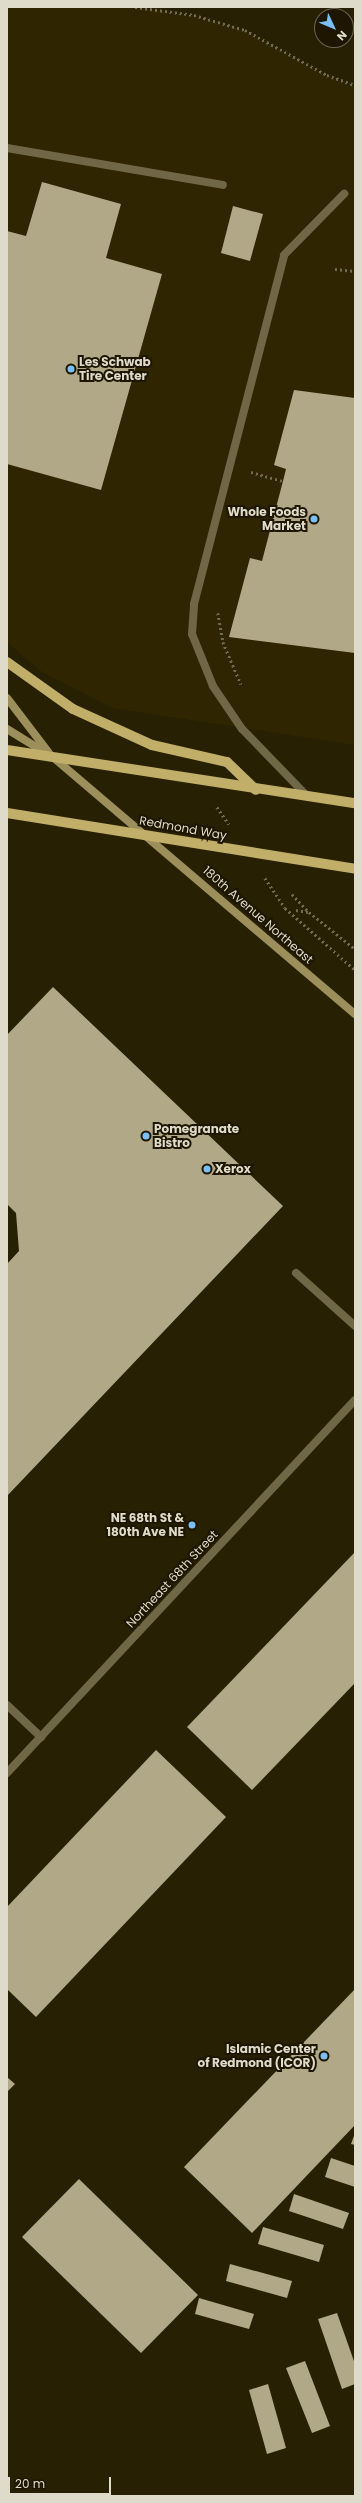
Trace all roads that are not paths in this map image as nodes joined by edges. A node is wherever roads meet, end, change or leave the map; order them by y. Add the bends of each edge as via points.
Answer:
1 (7, 148) edge
2 (223, 185) dead end
3 (344, 194) dead end
4 (7, 662) edge
5 (7, 698) edge
6 (7, 729) edge
7 (7, 750) edge
8 (54, 758) junction
9 (256, 790) junction
10 (309, 797) junction
11 (355, 803) edge
12 (7, 814) edge
13 (145, 834) junction
14 (355, 869) edge
15 (355, 1014) edge
16 (296, 1273) dead end
17 (355, 1326) edge
18 (355, 1400) edge
19 (7, 1705) edge
20 (41, 1737) junction
21 (7, 1773) edge

1 - 2 street
3 - 10 street via 284,255 194,604 192,634 213,686 242,729
4 - 9 main road via 73,709 152,745 227,762
5 - 8 street
6 - 8 street
7 - 8 main road
8 - 9 main road
8 - 13 street, 180th Avenue Northeast
9 - 10 main road
10 - 11 main road
12 - 13 main road, Redmond Way
13 - 14 main road, Redmond Way
13 - 15 street, 180th Avenue Northeast
16 - 17 street
18 - 20 street, Northeast 68th Street
19 - 20 street
20 - 21 street, Northeast 68th Street

